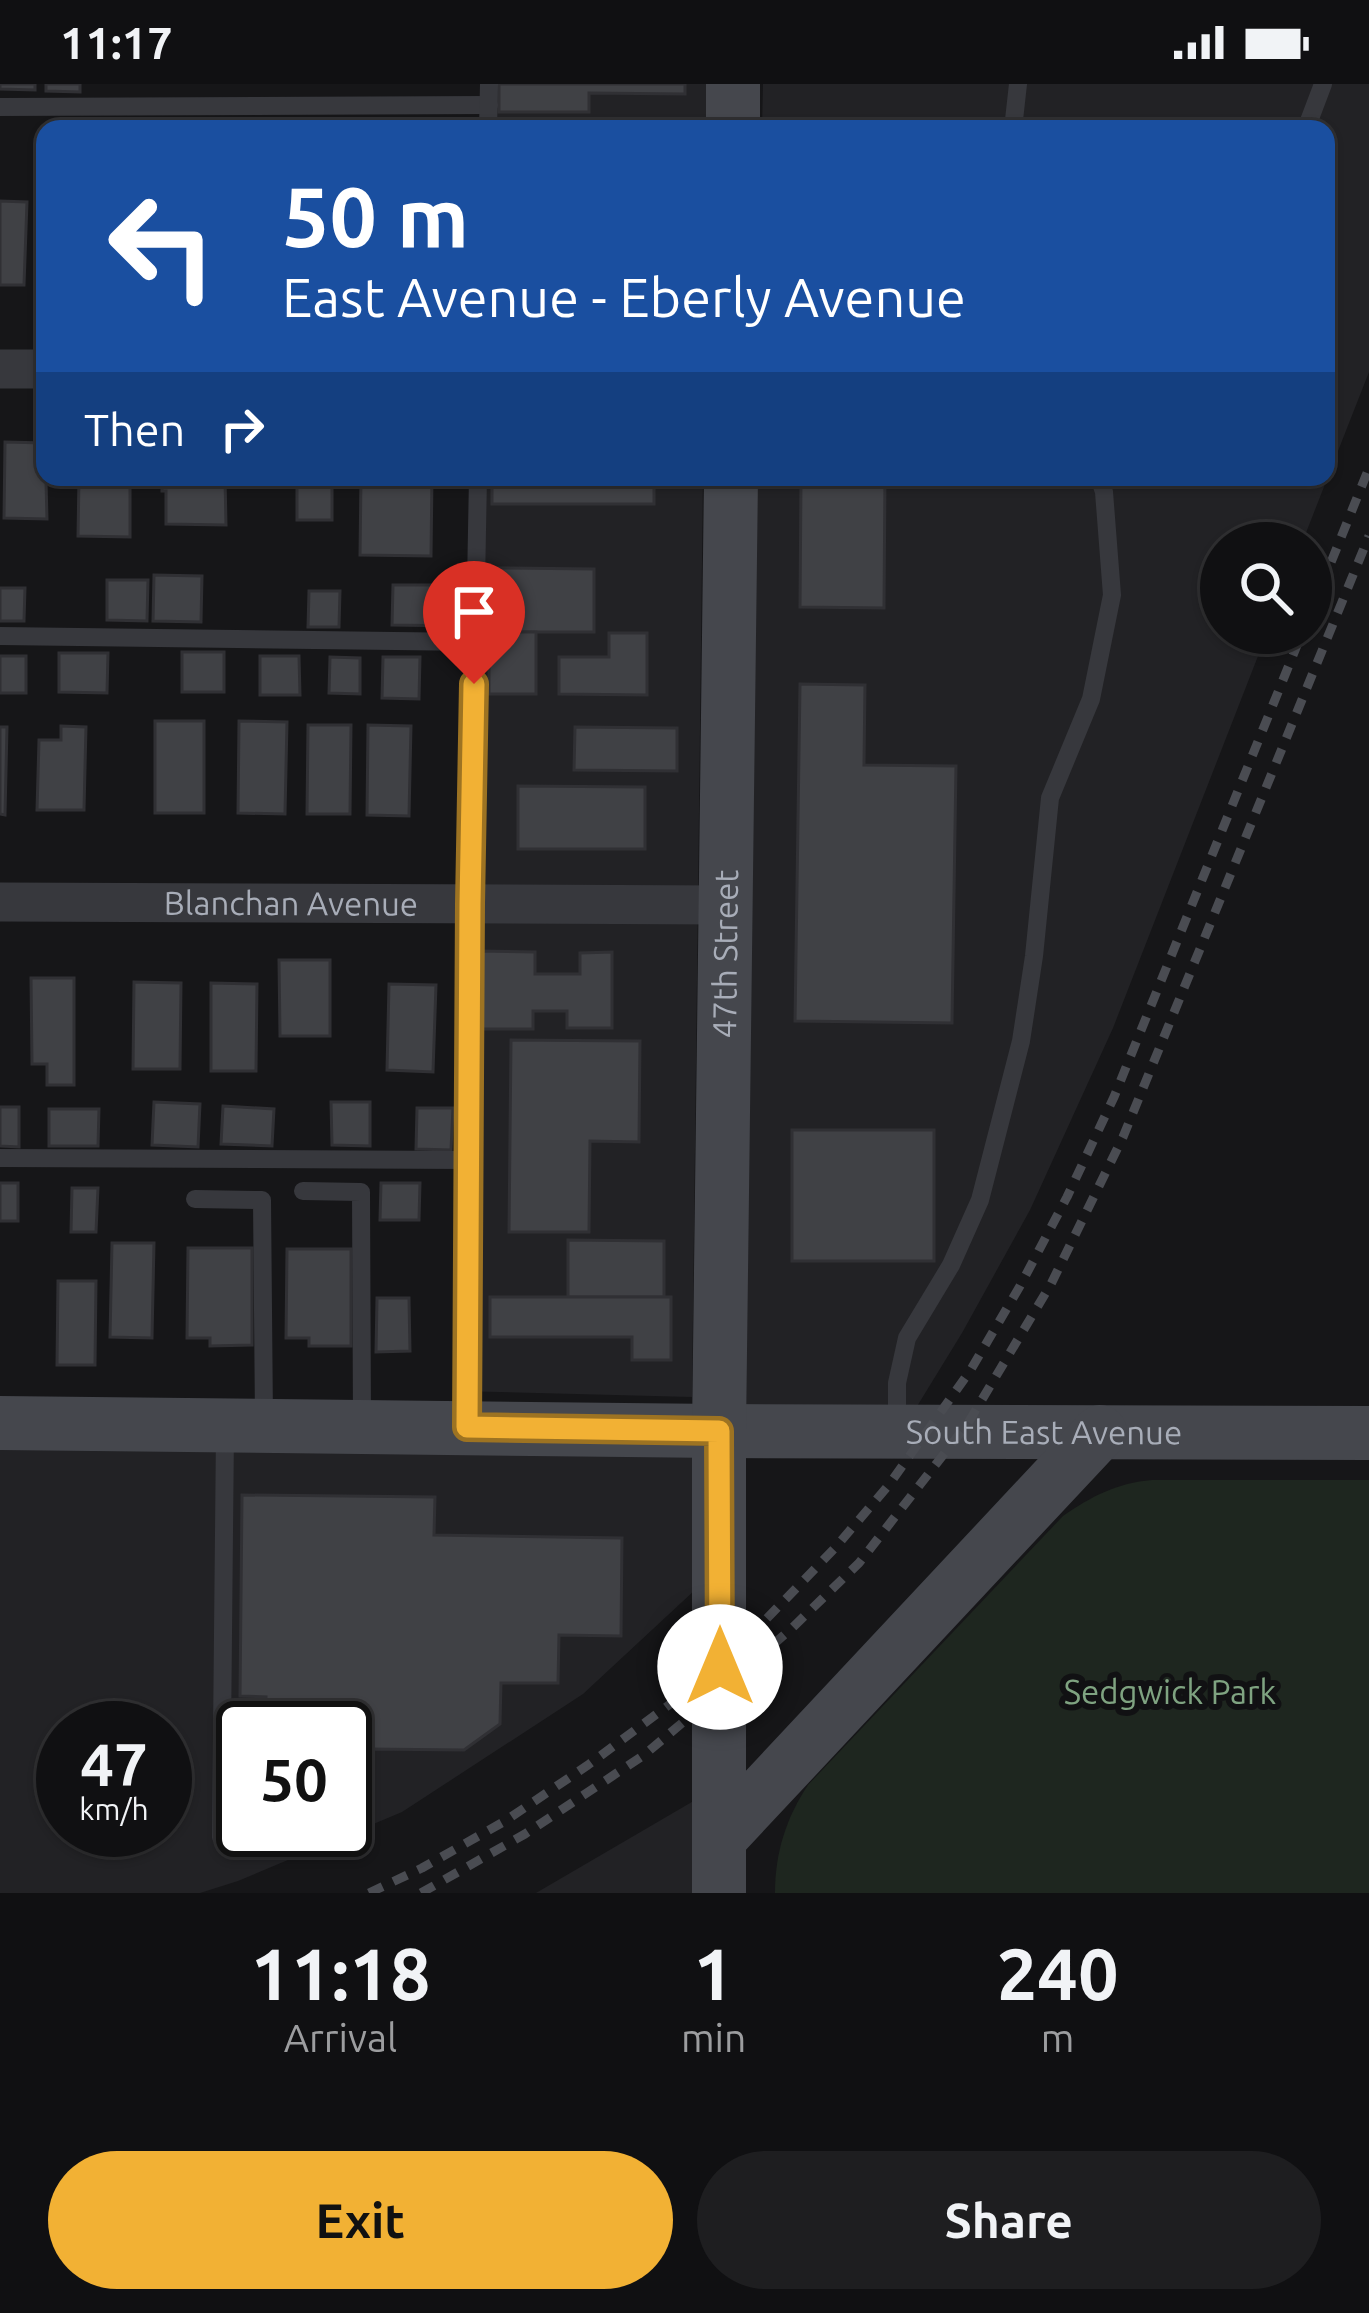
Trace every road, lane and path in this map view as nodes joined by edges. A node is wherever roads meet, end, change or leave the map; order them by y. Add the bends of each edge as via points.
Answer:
1 (489, 84) edge
2 (734, 84) edge
3 (1018, 84) edge
4 (1323, 84) edge
5 (489, 106) junction
6 (0, 107) edge
7 (488, 120) edge
8 (733, 120) edge
9 (1014, 120) edge
10 (1309, 120) edge
11 (0, 369) edge
12 (36, 369) edge
13 (478, 486) edge
14 (731, 486) edge
15 (1101, 486) edge
16 (0, 636) edge
17 (475, 641) junction
18 (0, 902) edge
19 (470, 904) junction
20 (725, 905) junction
21 (0, 1158) edge
22 (468, 1160) junction
23 (303, 1191) dead end
24 (195, 1199) dead end
25 (0, 1423) edge
26 (244, 1426) junction
27 (362, 1426) junction
28 (467, 1427) junction
29 (719, 1431) junction
30 (897, 1431) junction
31 (1100, 1432) junction
32 (1369, 1433) edge
33 (229, 1701) edge
34 (719, 1838) junction
35 (719, 1893) edge

1 - 5 lane
2 - 8 main road
3 - 9 lane
4 - 10 lane
5 - 6 lane
5 - 7 lane
11 - 12 street
13 - 17 lane
14 - 20 main road, 47th Street
15 - 30 lane via 1112,595 1091,699 1050,798 1021,1041 980,1200 908,1338
16 - 17 lane
17 - 19 lane
18 - 19 street, Blanchan Avenue
19 - 20 street, Blanchan Avenue
19 - 22 lane
20 - 29 main road, 47th Street
21 - 22 lane
22 - 28 lane
23 - 27 lane via 361,1192
24 - 26 lane via 262,1200
25 - 26 main road, South East Avenue
26 - 27 main road, South East Avenue
26 - 33 lane
27 - 28 main road, South East Avenue
28 - 29 main road, South East Avenue
29 - 30 main road, South East Avenue
29 - 34 main road, 47th Street
30 - 31 main road, South East Avenue
31 - 32 main road, South East Avenue
31 - 34 main road
34 - 35 main road, 47th Street

